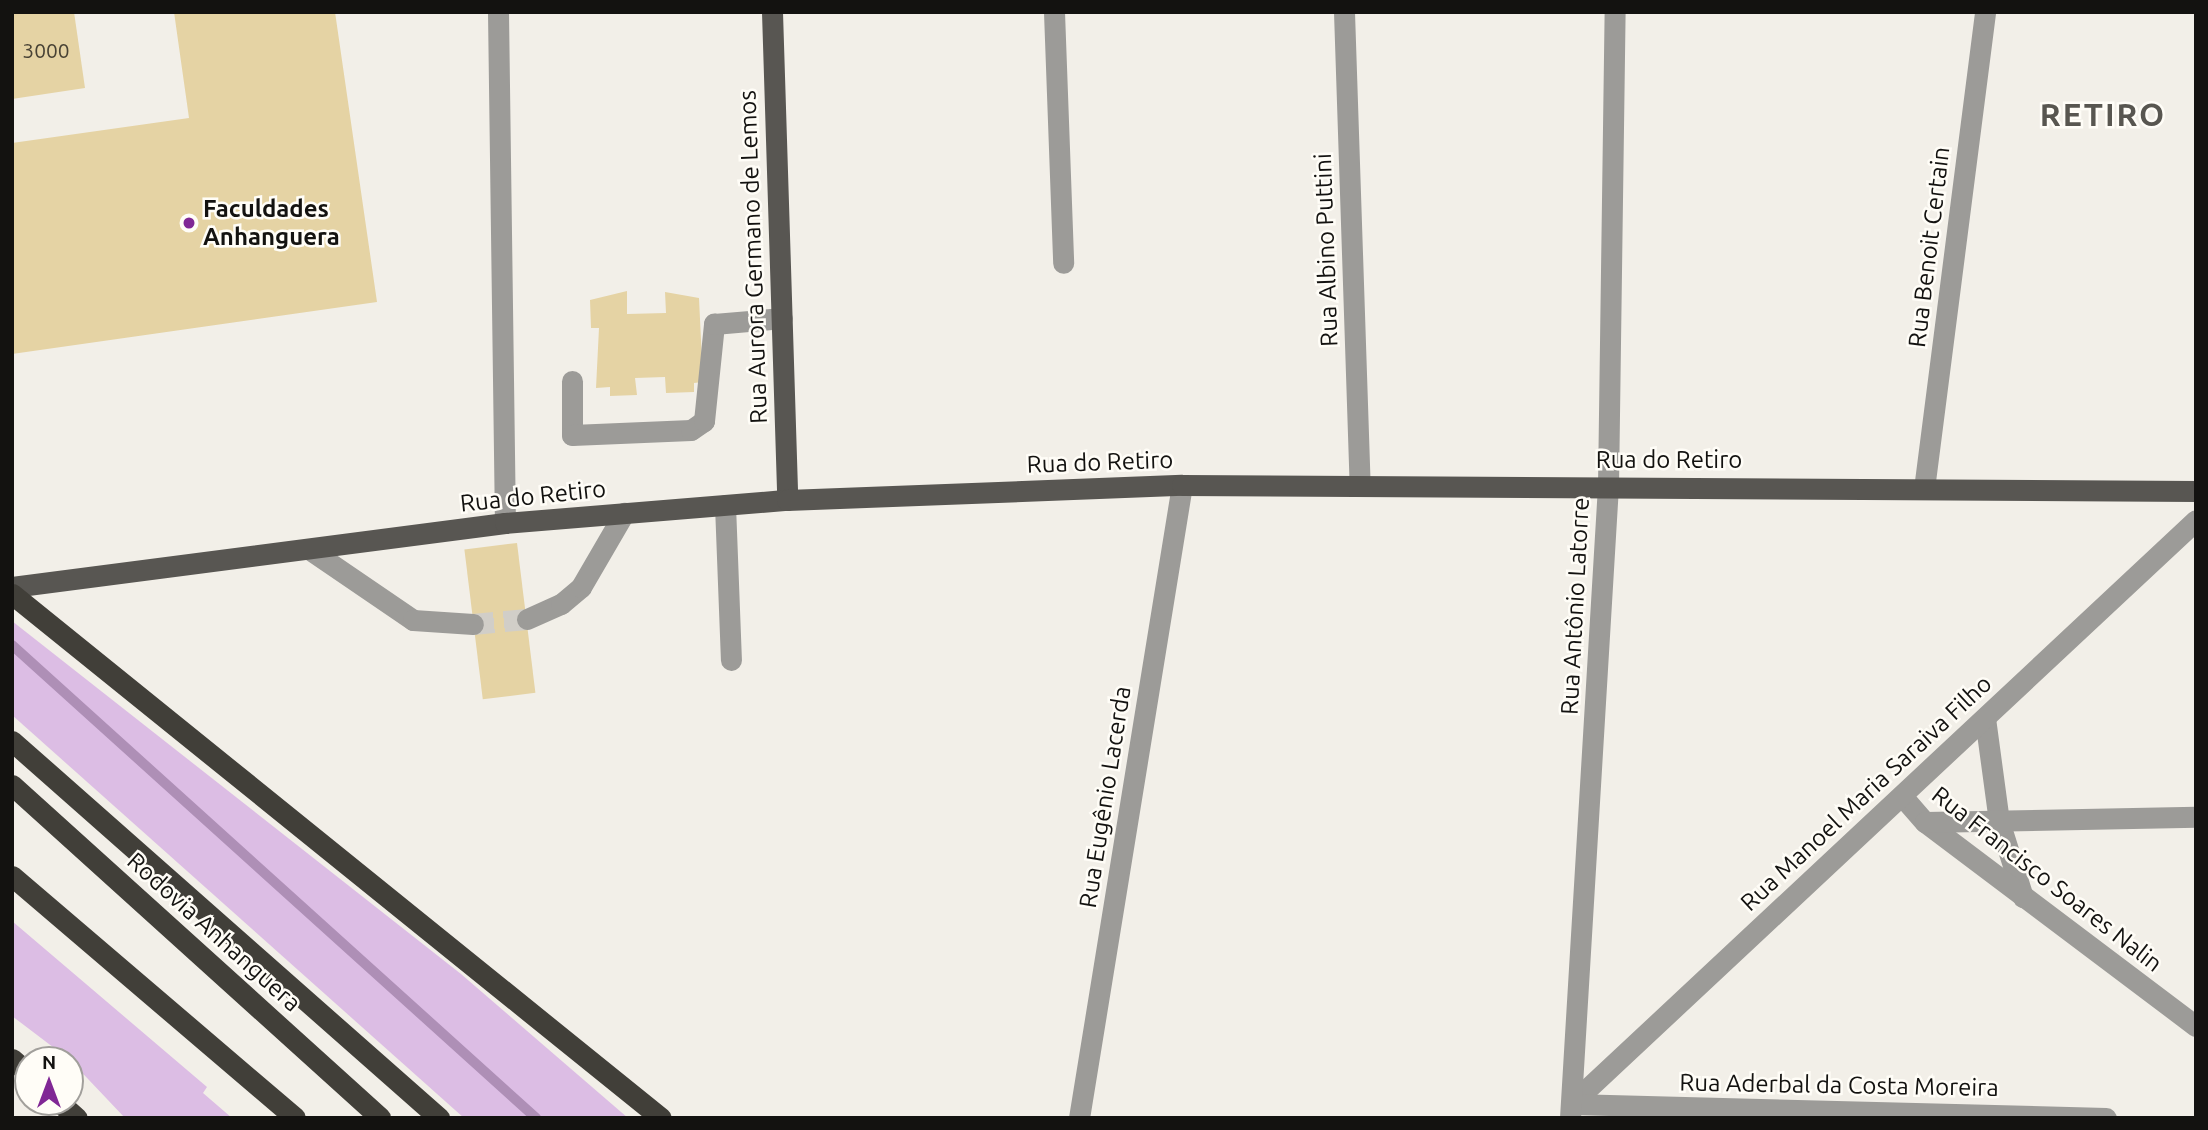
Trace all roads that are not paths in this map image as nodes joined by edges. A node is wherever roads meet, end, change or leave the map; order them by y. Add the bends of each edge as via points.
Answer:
1 (498, 12) edge
2 (772, 12) edge
3 (1054, 12) edge
4 (1343, 12) edge
5 (1615, 12) edge
6 (1985, 12) edge
7 (1063, 263) dead end
8 (782, 318) junction
9 (572, 380) dead end
10 (1182, 485) junction
11 (1360, 485) junction
12 (1608, 486) junction
13 (1924, 489) junction
14 (2196, 491) edge
15 (787, 500) junction
16 (725, 505) junction
17 (624, 513) junction
18 (2196, 520) edge
19 (505, 523) junction
20 (309, 549) junction
21 (12, 587) edge
22 (12, 594) edge
23 (527, 619) tunnel mouth
24 (473, 624) tunnel mouth
25 (731, 660) dead end
26 (1985, 718) junction
27 (12, 741) edge
28 (12, 785) edge
29 (1902, 796) junction
30 (2196, 817) edge
31 (1998, 821) junction
32 (1925, 822) junction
33 (12, 876) edge
34 (2023, 897) junction
35 (2196, 1026) edge
36 (1570, 1111) edge
37 (295, 1118) edge
38 (380, 1118) edge
39 (439, 1118) edge
40 (661, 1118) edge
41 (1079, 1118) edge
42 (2106, 1118) edge

1 - 19 street
2 - 8 main road, Rua Aurora Germano de Lemos
3 - 7 street
4 - 11 street, Rua Albino Puttini
5 - 12 street, Rua Antônio Latorre
6 - 13 street, Rua Benoit Certain
8 - 9 street via 714,324 704,421 691,430 572,435
8 - 15 main road, Rua Aurora Germano de Lemos
10 - 11 main road, Rua do Retiro
10 - 15 main road, Rua do Retiro
10 - 41 street, Rua Eugênio Lacerda
11 - 12 main road, Rua do Retiro
12 - 13 main road, Rua do Retiro
12 - 36 street, Rua Antônio Latorre
13 - 14 main road, Rua do Retiro
15 - 16 main road, Rua do Retiro
16 - 17 main road, Rua do Retiro
16 - 25 street
17 - 19 main road, Rua do Retiro
17 - 23 street via 580,587 561,604
18 - 26 street, Rua Manoel Maria Saraiva Filho
19 - 20 main road, Rua do Retiro
20 - 21 main road, Rua do Retiro
20 - 24 street via 413,620
22 - 40 highway
26 - 29 street, Rua Manoel Maria Saraiva Filho
26 - 31 street
27 - 39 highway
28 - 38 highway, Rodovia Anhanguera
29 - 32 street, Rua Francisco Soares Nalin
29 - 36 street, Rua Manoel Maria Saraiva Filho
30 - 31 street
31 - 32 street
31 - 34 street
32 - 34 street, Rua Francisco Soares Nalin
33 - 37 highway
34 - 35 street, Rua Francisco Soares Nalin
36 - 42 street, Rua Aderbal da Costa Moreira

